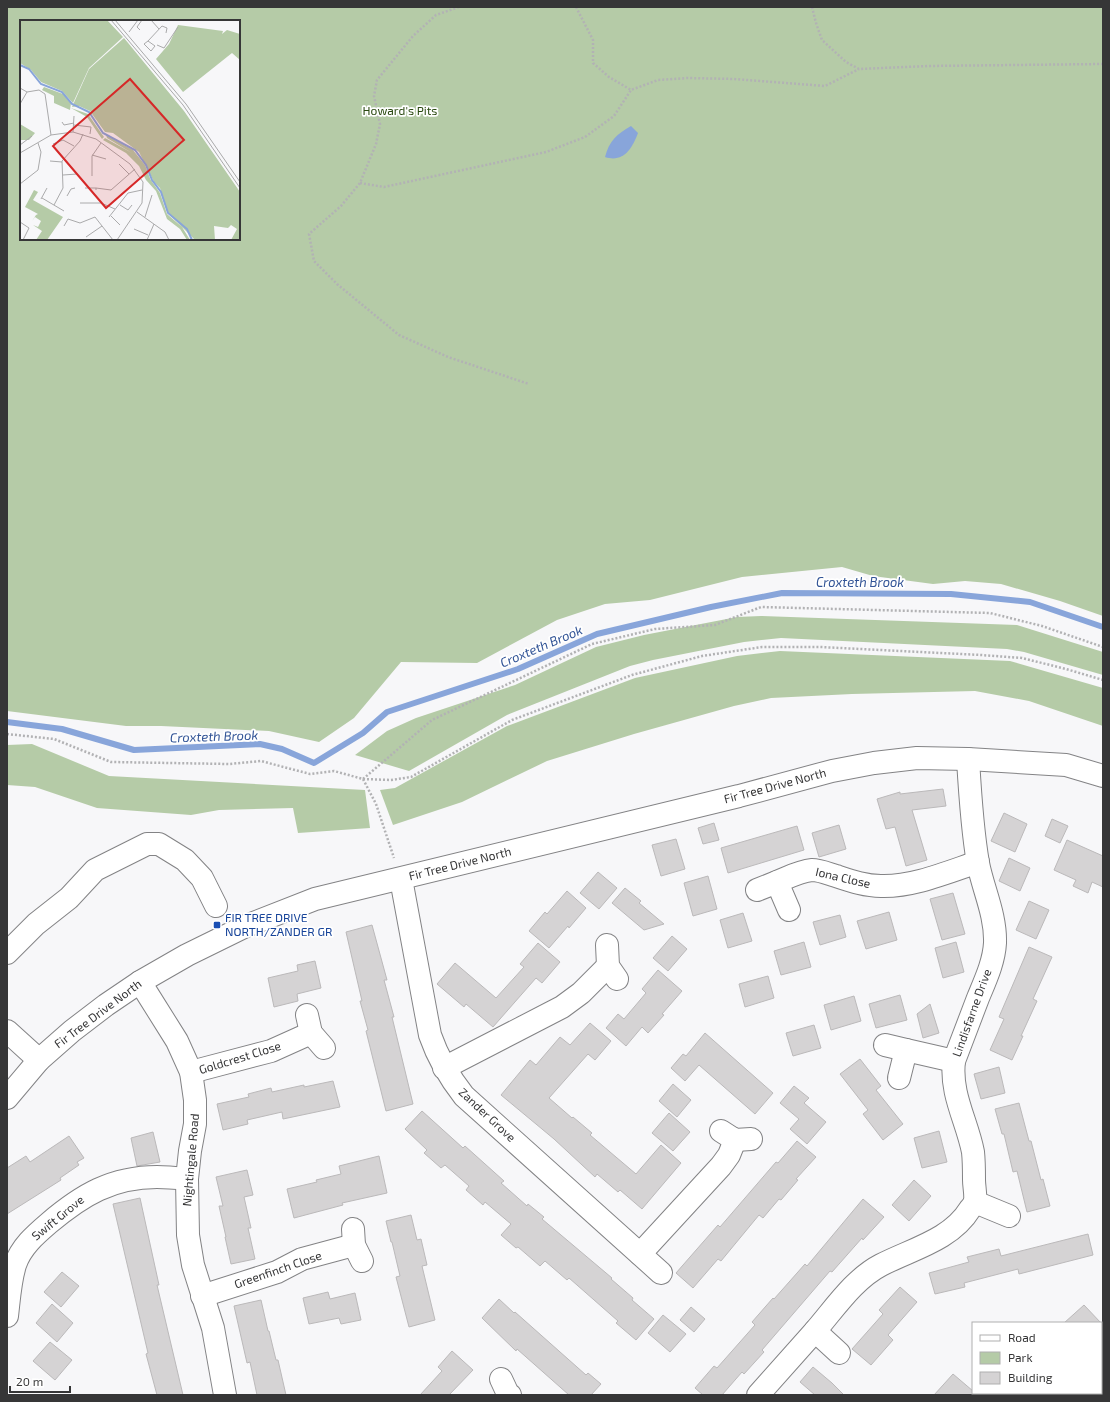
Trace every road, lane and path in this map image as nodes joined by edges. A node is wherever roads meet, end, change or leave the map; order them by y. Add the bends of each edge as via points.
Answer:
1 (458, 7) edge
2 (576, 7) edge
3 (812, 7) edge
4 (1103, 64) edge
5 (859, 69) junction
6 (631, 90) junction
7 (360, 183) junction
8 (529, 384) dead end
9 (1103, 646) edge
10 (1103, 680) edge
11 (7, 734) edge
12 (968, 759) junction
13 (1103, 776) edge
14 (363, 779) junction
15 (978, 862) junction
16 (401, 879) junction
17 (777, 882) junction
18 (757, 890) dead end
19 (216, 906) dead end
20 (789, 910) dead end
21 (608, 945) dead end
22 (7, 953) edge
23 (140, 982) junction
24 (7, 1031) edge
25 (314, 1032) dead end
26 (885, 1045) dead end
27 (906, 1050) junction
28 (39, 1060) junction
29 (954, 1061) junction
30 (444, 1068) junction
31 (191, 1072) junction
32 (899, 1078) dead end
33 (7, 1098) edge
34 (736, 1137) dead end
35 (187, 1179) junction
36 (975, 1202) junction
37 (1009, 1216) dead end
38 (357, 1245) dead end
39 (640, 1254) junction
40 (661, 1273) dead end
41 (202, 1296) junction
42 (7, 1316) edge
43 (815, 1331) junction
44 (839, 1353) dead end
45 (225, 1395) edge
46 (758, 1395) edge

1 - 7 path via 436,15 413,36 377,80 374,96 380,124 376,144
2 - 6 path via 593,40 592,63
3 - 5 path via 822,40 846,62
4 - 5 path
5 - 6 path via 825,86 688,78 658,80
6 - 7 path via 614,116 585,137 546,152 384,187
7 - 8 path via 341,206 309,234 314,261 337,284 399,335 448,357
9 - 14 path via 1042,626 990,613 761,607 715,625 655,629 592,644 432,720
10 - 14 path via 1022,658 820,647 762,647 702,656 632,674 512,720 411,777 391,780
11 - 14 path via 54,739 110,762 230,764 261,760 310,774 334,771
12 - 13 street, Fir Tree Drive North via 1066,765
12 - 15 street, Lindisfarne Drive
12 - 16 street, Fir Tree Drive North via 917,758 832,771
14 - 16 path via 376,804
15 - 17 street, Iona Close via 895,886 863,885 814,870 797,873
15 - 29 street, Lindisfarne Drive via 994,921 995,945 989,972
16 - 23 street, Fir Tree Drive North via 315,900 279,912 187,955
16 - 30 street, Zander Grove via 430,1035
17 - 18 street, Iona Close
17 - 20 street
19 - 22 street via 202,878 185,860 159,844 146,844 95,870 77,890 36,924
21 - 30 street via 613,973 562,1007
23 - 28 street, Fir Tree Drive North via 72,1031
23 - 31 street, Nightingale Road via 177,1041
24 - 28 street
25 - 31 street, Goldcrest Close via 271,1051
26 - 27 street
27 - 29 street
27 - 32 street
28 - 33 street, Fir Tree Drive North
29 - 36 street, Lindisfarne Drive via 954,1086 973,1153
30 - 39 street, Zander Grove via 464,1096
31 - 35 street, Nightingale Road via 195,1124
34 - 39 street via 721,1166
35 - 41 street, Nightingale Road via 188,1235
35 - 42 street, Swift Grove via 140,1177 121,1181 84,1195 34,1236 22,1250 15,1265
36 - 37 street
36 - 43 street via 955,1226 941,1236 880,1265 867,1274
38 - 41 street, Greenfinch Close via 302,1259 277,1272
39 - 40 street, Zander Grove
41 - 45 street, Nightingale Road via 213,1328
43 - 44 street
43 - 46 street

